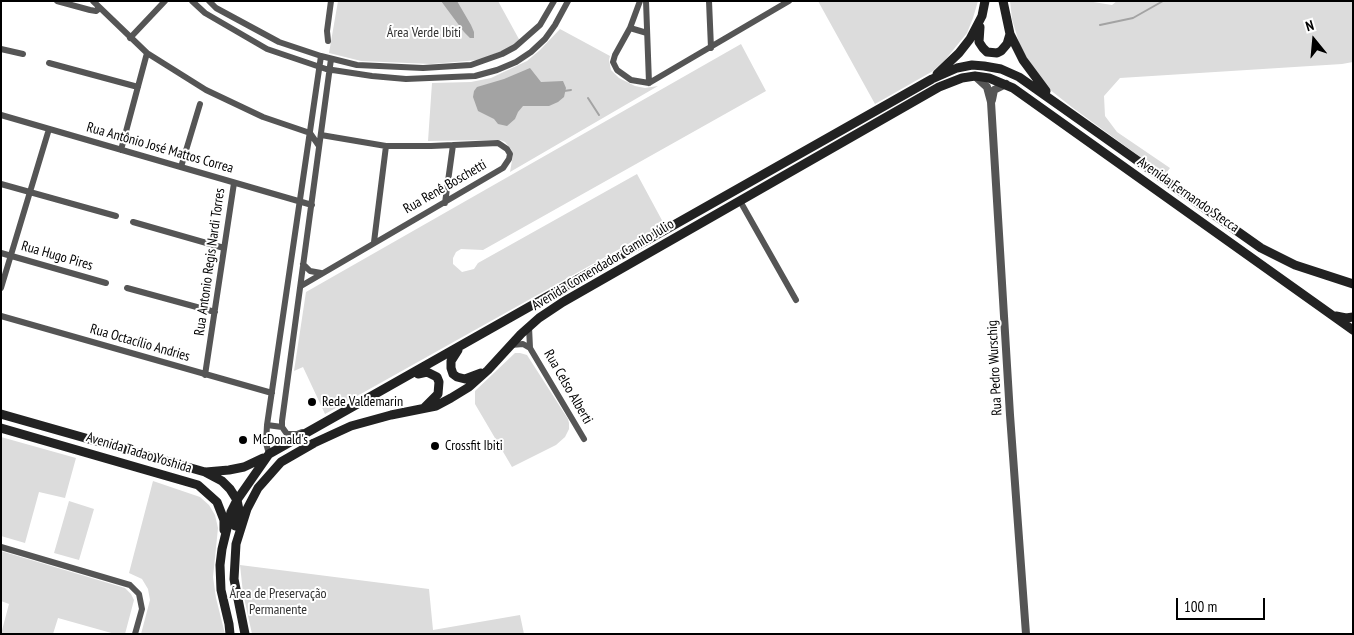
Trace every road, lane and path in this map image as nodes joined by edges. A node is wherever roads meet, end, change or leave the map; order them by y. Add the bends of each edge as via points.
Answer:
1 (58, 1) edge
2 (80, 1) edge
3 (93, 1) edge
4 (165, 1) edge
5 (192, 1) edge
6 (209, 1) edge
7 (331, 1) edge
8 (554, 1) edge
9 (568, 1) edge
10 (640, 1) edge
11 (646, 1) edge
12 (709, 1) edge
13 (775, 1) edge
14 (789, 1) edge
15 (985, 1) edge
16 (1003, 1) edge
17 (68, 4) junction
18 (100, 8) junction
19 (775, 10) junction
20 (982, 16) junction
21 (630, 28) junction
22 (647, 33) junction
23 (1010, 34) junction
24 (130, 38) junction
25 (328, 41) dead end
26 (1, 48) edge
27 (711, 48) junction
28 (147, 52) junction
29 (307, 52) junction
30 (23, 54) dead end
31 (321, 56) junction
32 (331, 59) junction
33 (304, 62) junction
34 (49, 63) dead end
35 (347, 63) junction
36 (319, 67) junction
37 (330, 70) junction
38 (346, 73) junction
39 (975, 76) junction
40 (318, 79) junction
41 (932, 79) junction
42 (649, 83) junction
43 (1006, 84) junction
44 (138, 87) junction
45 (1054, 100) junction
46 (991, 102) junction
47 (200, 104) dead end
48 (1, 115) edge
49 (322, 124) junction
50 (48, 129) junction
51 (310, 133) junction
52 (321, 135) junction
53 (453, 145) junction
54 (386, 146) junction
55 (319, 148) junction
56 (121, 150) junction
57 (181, 167) junction
58 (234, 183) junction
59 (1, 184) edge
60 (447, 188) junction
61 (30, 193) junction
62 (455, 197) junction
63 (740, 200) junction
64 (300, 201) junction
65 (445, 203) junction
66 (312, 204) junction
67 (116, 216) dead end
68 (133, 222) dead end
69 (376, 223) junction
70 (384, 236) junction
71 (374, 242) junction
72 (224, 248) junction
73 (1, 253) edge
74 (11, 256) junction
75 (303, 264) junction
76 (322, 273) junction
77 (106, 284) dead end
78 (1352, 284) edge
79 (300, 286) junction
80 (1, 288) edge
81 (127, 288) dead end
82 (796, 300) dead end
83 (284, 308) junction
84 (215, 312) junction
85 (297, 313) junction
86 (1329, 313) junction
87 (1, 316) edge
88 (283, 318) junction
89 (1353, 318) edge
90 (296, 323) junction
91 (529, 327) junction
92 (1353, 330) edge
93 (462, 345) junction
94 (511, 345) junction
95 (530, 348) junction
96 (488, 370) junction
97 (205, 375) junction
98 (389, 388) junction
99 (272, 393) junction
100 (423, 409) junction
101 (1, 414) edge
102 (322, 424) junction
103 (267, 425) junction
104 (282, 427) junction
105 (1, 428) edge
106 (584, 439) dead end
107 (268, 455) junction
108 (205, 472) junction
109 (237, 500) junction
110 (1, 547) edge
111 (222, 549) junction
112 (234, 575) junction
113 (135, 634) edge
114 (230, 634) edge
115 (245, 634) edge
116 (1026, 634) edge

1 - 17 street
2 - 17 street
3 - 18 street
4 - 24 street
5 - 33 street via 205,13 267,49
6 - 29 street via 216,8 279,42
7 - 25 street
8 - 35 street via 540,25 527,38 516,47 484,61 423,68
9 - 38 street via 545,39 516,62 497,70 457,78 406,79
10 - 21 street
11 - 22 street
12 - 27 street
13 - 19 street
14 - 19 street
15 - 20 main road
16 - 23 main road
17 - 18 street via 90,10
18 - 24 street
19 - 27 street
20 - 23 main road via 979,42 987,52 1001,51 1008,44
20 - 41 main road via 959,53
21 - 22 street
21 - 42 street via 615,55 614,66 630,80
22 - 42 street
23 - 45 main road via 1023,60
24 - 28 street
26 - 30 street
27 - 42 street
28 - 44 street
28 - 51 street via 214,94 263,117
29 - 31 street
29 - 33 street
31 - 32 street
31 - 36 street
32 - 35 street
32 - 37 street
33 - 36 street
34 - 44 street
35 - 38 street
36 - 37 street
36 - 40 street
37 - 38 street
37 - 49 street
39 - 43 main road, Avenida Comendador Camilo Júlio
39 - 46 street, Rua Pedro Wurschig via 987,87
39 - 63 main road, Avenida Comendador Camilo Júlio via 939,87
40 - 49 street via 325,80 320,113
40 - 51 street
41 - 45 main road, Avenida Comendador Camilo Júlio via 957,68 984,66 1019,77
41 - 93 main road, Avenida Comendador Camilo Júlio
43 - 46 street via 994,90
43 - 86 main road, Avenida Fernando Stecca
44 - 56 street
45 - 78 main road, Avenida Fernando Stecca via 1261,248
46 - 116 street, Rua Pedro Wurschig
47 - 57 street
48 - 50 street, Rua Antônio José Mattos Correa
49 - 52 street
50 - 56 street, Rua Antônio José Mattos Correa
50 - 61 street
51 - 55 street
51 - 64 street
52 - 54 street, Rua Renê Boschetti
52 - 55 street
53 - 54 street, Rua Renê Boschetti
53 - 60 street
53 - 62 street, Rua Renê Boschetti via 498,143 510,154 503,168
54 - 69 street
55 - 66 street
56 - 57 street, Rua Antônio José Mattos Correa
57 - 58 street, Rua Antônio José Mattos Correa
58 - 64 street, Rua Antônio José Mattos Correa
58 - 72 street, Rua Antonio Regis Nardi Torres
59 - 61 street
60 - 62 street
60 - 65 street
61 - 67 street
61 - 74 street
62 - 65 street, Rua Renê Boschetti
63 - 82 street
63 - 91 main road, Avenida Comendador Camilo Júlio via 563,302
64 - 66 street, Rua Antônio José Mattos Correa
64 - 83 street
65 - 70 street, Rua Renê Boschetti
66 - 75 street
68 - 72 street
69 - 70 street
69 - 71 street
70 - 71 street, Rua Renê Boschetti
71 - 76 street, Rua Renê Boschetti
72 - 84 street, Rua Antonio Regis Nardi Torres
73 - 74 street, Rua Hugo Pires
74 - 77 street, Rua Hugo Pires
74 - 80 street
75 - 76 street via 310,271
75 - 79 street
76 - 79 street, Rua Renê Boschetti
79 - 85 street
81 - 84 street
83 - 85 street via 290,313
83 - 88 street
84 - 97 street, Rua Antonio Regis Nardi Torres
85 - 90 street
86 - 89 main road
86 - 92 main road, Avenida Fernando Stecca
87 - 97 street, Rua Octacílio Andries
88 - 90 street via 292,317
88 - 99 street
90 - 104 street
91 - 94 main road, Avenida Comendador Camilo Júlio
91 - 95 street, Rua Celso Alberti
93 - 96 main road via 450,365 457,377 470,378
93 - 98 main road, Avenida Comendador Camilo Júlio
94 - 95 street, Rua Celso Alberti via 523,344
94 - 96 main road, Avenida Comendador Camilo Júlio
95 - 106 street, Rua Celso Alberti
96 - 100 main road, Avenida Comendador Camilo Júlio via 450,398
97 - 99 street, Rua Octacílio Andries
98 - 100 main road via 421,373 433,375 439,382 438,394
98 - 102 main road, Avenida Comendador Camilo Júlio
99 - 103 street
100 - 112 main road, Avenida Comendador Camilo Júlio via 352,426 281,462 258,488 247,509 236,544
101 - 108 main road, Avenida Tadao Yoshida
102 - 104 street, Avenida Comendador Camilo Júlio via 291,435
102 - 107 main road, Avenida Comendador Camilo Júlio
103 - 104 street
103 - 107 street
105 - 111 main road, Avenida Tadao Yoshida via 198,485 213,498 224,520
107 - 108 main road, Avenida Tadao Yoshida via 244,467
107 - 109 main road, Avenida Comendador Camilo Júlio
108 - 109 main road, Avenida Tadao Yoshida via 222,481
109 - 111 main road, Avenida Comendador Camilo Júlio
109 - 112 main road via 239,510 232,556
110 - 113 street via 130,585 139,594 142,609
111 - 114 main road, Avenida Comendador Camilo Júlio via 221,590
112 - 115 main road, Avenida Comendador Camilo Júlio

